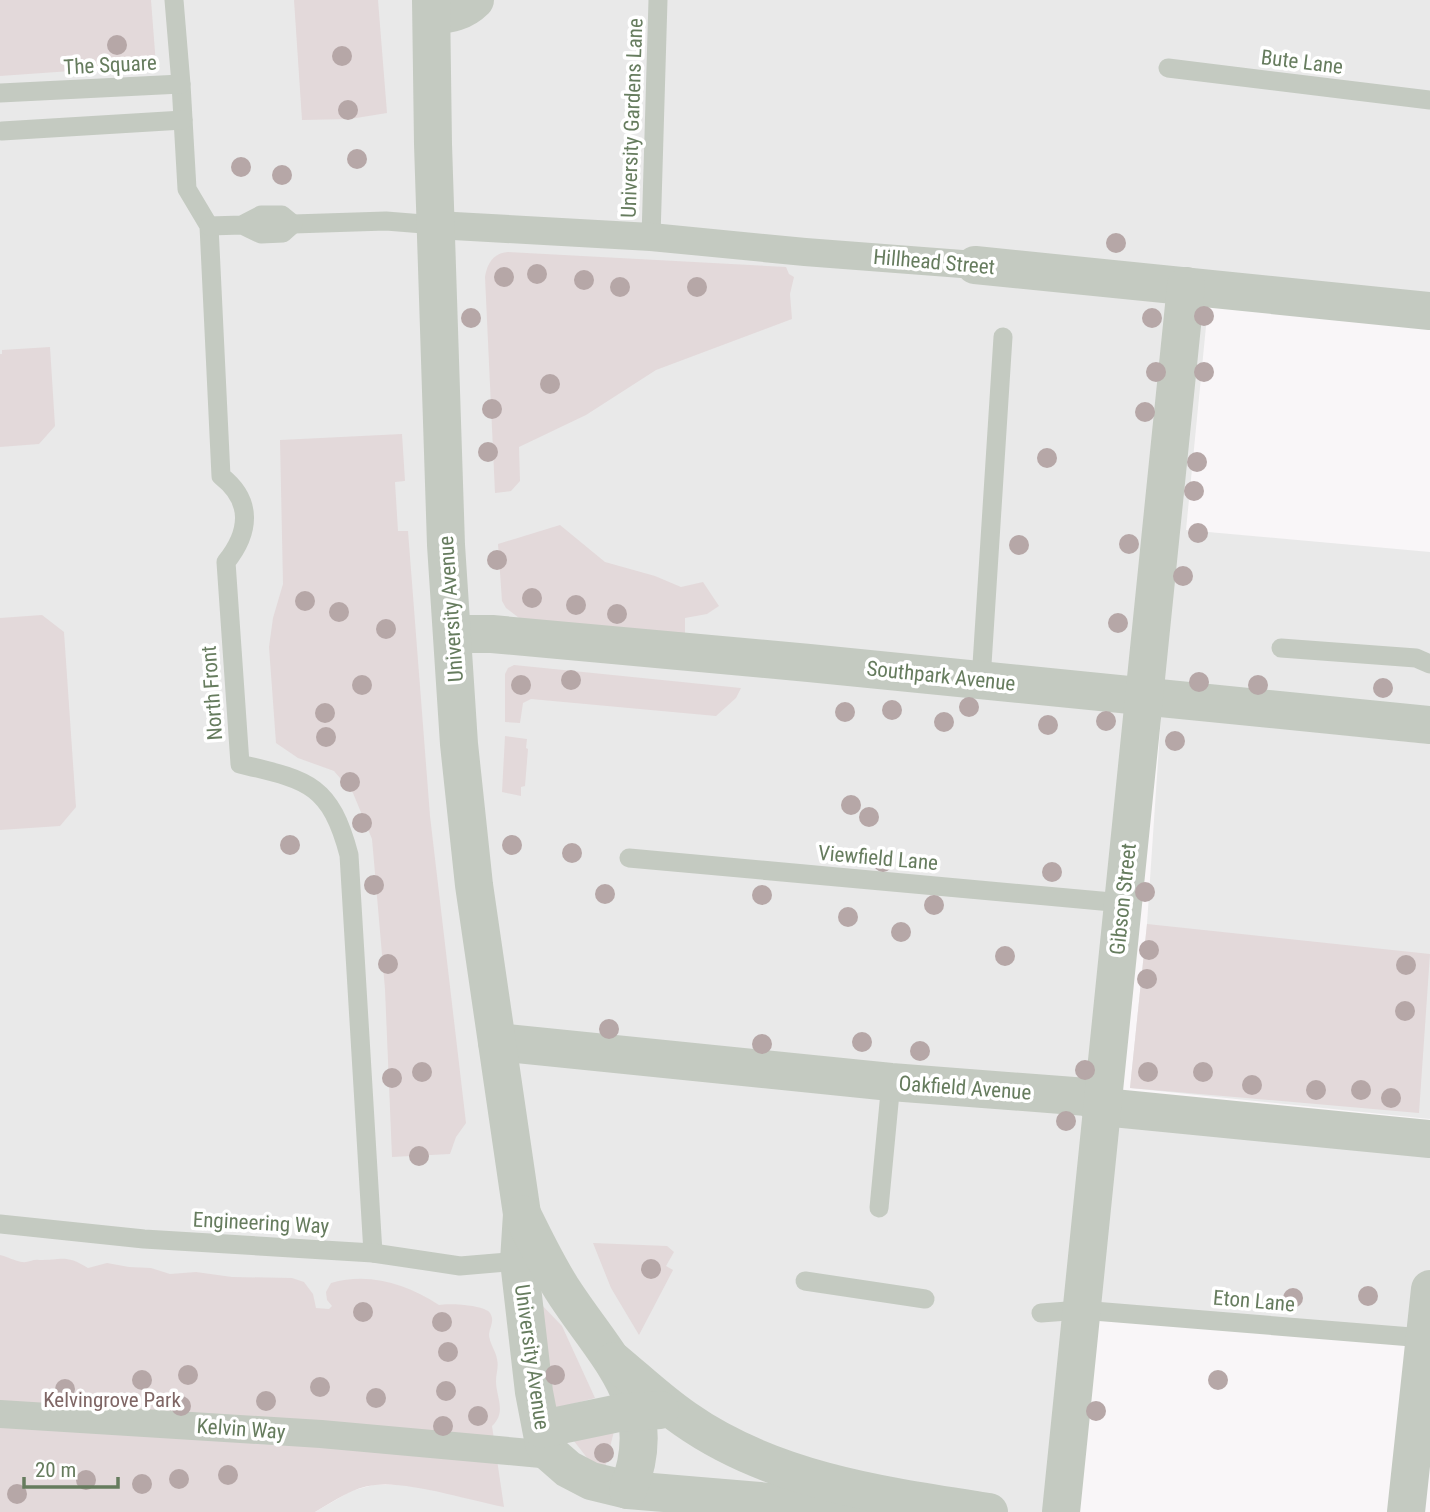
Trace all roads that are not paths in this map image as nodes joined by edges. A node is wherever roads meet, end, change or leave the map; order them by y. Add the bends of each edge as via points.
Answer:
1 (174, 0) edge
2 (475, 0) edge
3 (658, 0) edge
4 (432, 8) edge
5 (1168, 68) dead end
6 (181, 84) junction
7 (0, 93) edge
8 (1430, 100) edge
9 (183, 120) junction
10 (2, 131) dead end
11 (436, 225) junction
12 (209, 226) junction
13 (651, 237) junction
14 (975, 265) joint
15 (1186, 286) junction
16 (1430, 311) edge
17 (1003, 337) dead end
18 (452, 634) junction
19 (1281, 648) dead end
20 (1430, 664) edge
21 (981, 680) junction
22 (1143, 697) junction
23 (1430, 725) edge
24 (629, 858) dead end
25 (1123, 903) junction
26 (497, 1042) junction
27 (891, 1082) junction
28 (1103, 1107) junction
29 (1430, 1139) edge
30 (879, 1208) dead end
31 (522, 1214) junction
32 (0, 1224) edge
33 (373, 1253) junction
34 (519, 1261) junction
35 (805, 1281) dead end
36 (1430, 1289) edge
37 (925, 1299) dead end
38 (1081, 1310) junction
39 (1041, 1313) dead end
40 (1427, 1331) edge
41 (654, 1410) junction
42 (0, 1414) edge
43 (547, 1442) junction
44 (628, 1490) junction
45 (936, 1505) junction
46 (989, 1512) edge
47 (1061, 1512) edge
48 (1406, 1512) edge

1 - 6 lane, The Square
2 - 4 street via 457,12
3 - 13 lane, University Gardens Lane
4 - 11 street, University Avenue
5 - 8 lane, Bute Lane
6 - 7 lane, The Square
6 - 9 lane, North Front
9 - 10 lane
9 - 12 lane, North Front via 187,189
11 - 12 lane via 386,221 293,224 282,215 261,215 242,225
11 - 13 street, Hillhead Street
11 - 18 street, University Avenue
12 - 33 lane, North Front via 221,476 242,499 245,514 241,539 226,562 240,764 317,789 330,804 344,836 349,855
13 - 14 street, Hillhead Street
14 - 15 street, Hillhead Street
15 - 16 street, Hillhead Street
15 - 22 street, Gibson Street
17 - 21 lane
18 - 21 street, Southpark Avenue
18 - 26 street, University Avenue via 470,845
19 - 20 lane via 1416,658
21 - 22 street, Southpark Avenue
22 - 23 street, Southpark Avenue
22 - 25 street, Gibson Street
24 - 25 lane, Viewfield Lane
25 - 28 street, Gibson Street
26 - 27 street, Oakfield Avenue
26 - 31 street, University Avenue
27 - 28 street, Oakfield Avenue via 1087,1097
27 - 30 lane
28 - 29 street, Oakfield Avenue
28 - 38 street, Gibson Street
31 - 34 street, University Avenue
31 - 41 street, University Avenue via 564,1292 628,1387
32 - 33 lane, Engineering Way via 144,1239
33 - 34 lane, Engineering Way via 460,1266
34 - 43 street, University Avenue via 534,1392
35 - 37 lane
36 - 40 street
38 - 39 lane, Eton Lane
38 - 40 lane, Eton Lane
38 - 47 street, Gibson Street
40 - 48 street
41 - 43 street, Kelvin Way
41 - 44 street, University Avenue via 639,1428
41 - 45 street, University Avenue via 789,1471
42 - 43 street, Kelvin Way via 439,1444
43 - 44 street, University Avenue via 568,1469 591,1481
44 - 45 street, University Avenue via 831,1507
45 - 46 street, University Avenue

